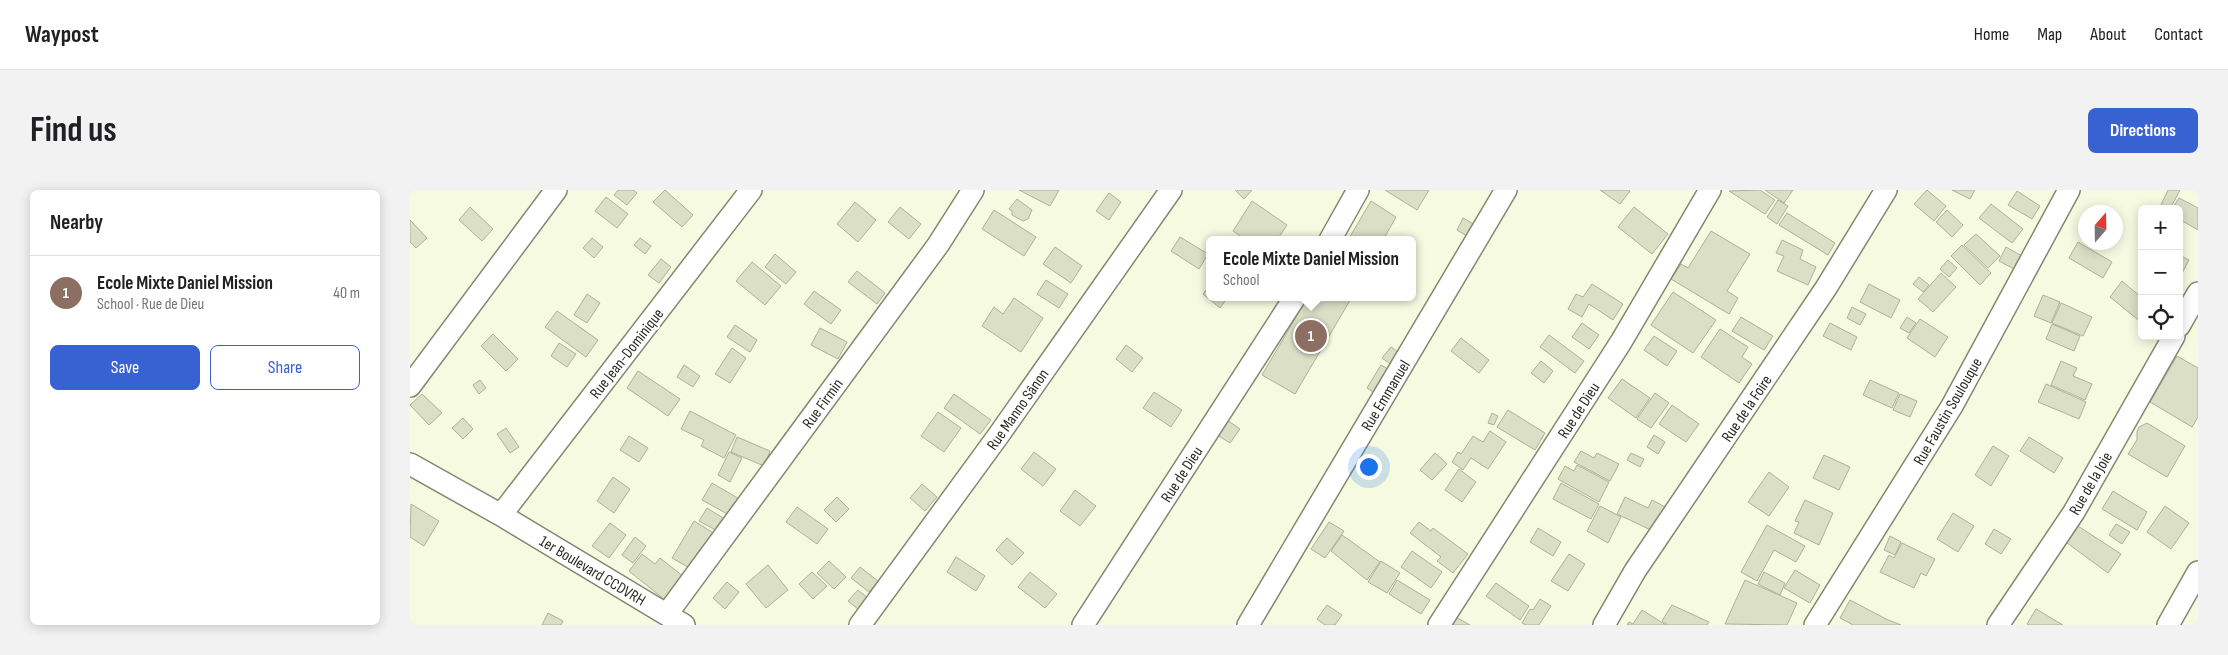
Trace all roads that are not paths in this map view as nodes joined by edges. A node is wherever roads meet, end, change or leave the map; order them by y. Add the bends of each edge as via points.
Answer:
1 (556, 190) edge
2 (752, 190) edge
3 (973, 190) edge
4 (1171, 190) edge
5 (1358, 190) edge
6 (1506, 190) edge
7 (1710, 190) edge
8 (1886, 190) edge
9 (2069, 190) edge
10 (1332, 236) edge
11 (2198, 293) edge
12 (1292, 301) edge
13 (2183, 319) edge
14 (2172, 340) edge
15 (410, 386) edge
16 (410, 464) edge
17 (501, 515) junction
18 (2198, 572) edge
19 (676, 620) edge
20 (860, 625) edge
21 (1083, 625) edge
22 (1248, 625) edge
23 (1439, 625) edge
24 (1604, 625) edge
25 (1815, 625) edge
26 (1998, 625) edge
27 (2168, 625) edge

1 - 15 street
2 - 17 street, Rue Jean-Dominique
3 - 19 street, Rue Firmin
4 - 20 street, Rue Manno Sânon
5 - 10 street
6 - 22 street, Rue Emmanuel
7 - 23 street, Rue de Dieu via 1621,342
8 - 24 street, Rue de la Foire via 1826,288 1635,571
9 - 25 street, Rue Faustin Soulouque via 1952,406
11 - 13 street
12 - 21 street, Rue de Dieu
14 - 26 street, Rue de la Joie via 2074,512
16 - 17 street, 1er Boulevard CCDVRH
17 - 19 street, 1er Boulevard CCDVRH
18 - 27 street

